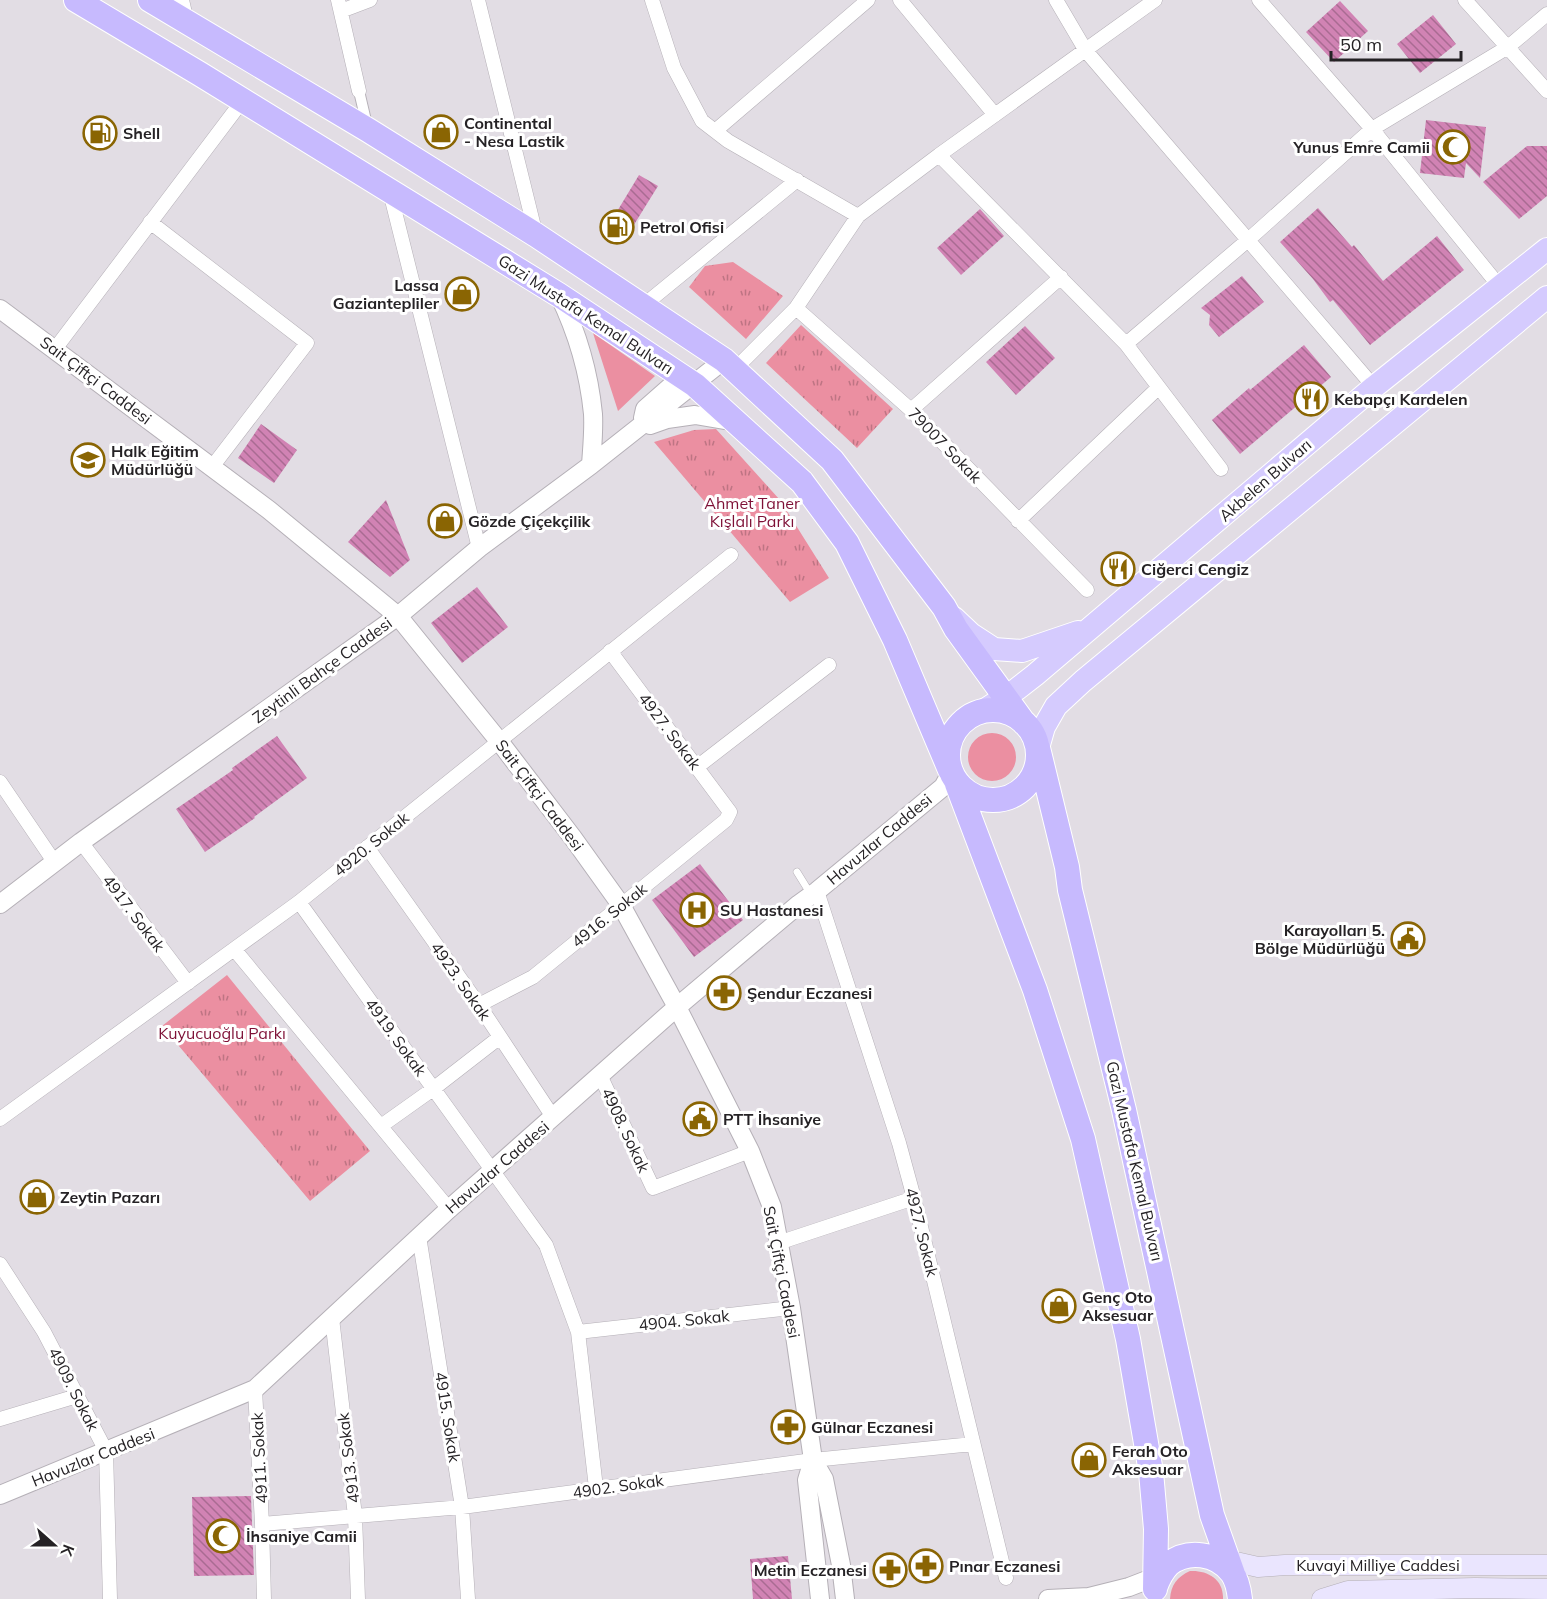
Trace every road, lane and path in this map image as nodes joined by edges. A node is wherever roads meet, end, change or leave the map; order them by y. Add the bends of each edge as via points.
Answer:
1 (76, 0) edge
2 (150, 0) edge
3 (370, 0) edge
4 (478, 0) edge
5 (652, 0) edge
6 (868, 0) edge
7 (1056, 0) edge
8 (1155, 0) edge
9 (1259, 0) edge
10 (1465, 0) edge
11 (906, 2) edge
12 (339, 5) edge
13 (184, 11) edge
14 (1547, 15) edge
15 (1508, 47) junction
16 (1086, 51) junction
17 (359, 91) joint
18 (1547, 91) edge
19 (243, 100) junction
20 (995, 115) junction
21 (1372, 129) junction
22 (368, 130) junction
23 (716, 131) junction
24 (939, 155) junction
25 (797, 180) junction
26 (390, 190) junction
27 (858, 216) junction
28 (150, 222) junction
29 (537, 235) junction
30 (1248, 240) junction
31 (1547, 249) edge
32 (1061, 277) junction
33 (1500, 287) junction
34 (559, 295) junction
35 (1547, 297) edge
36 (644, 305) junction
37 (796, 308) junction
38 (0, 309) edge
39 (1126, 344) junction
40 (55, 349) junction
41 (730, 365) junction
42 (694, 385) junction
43 (1374, 387) junction
44 (1158, 388) junction
45 (911, 410) junction
46 (736, 422) junction
47 (640, 428) junction
48 (591, 465) junction
49 (212, 467) junction
50 (1221, 469) dead end
51 (1018, 521) junction
52 (479, 548) junction
53 (732, 555) dead end
54 (1087, 591) dead end
55 (944, 608) junction
56 (398, 616) junction
57 (1094, 626) junction
58 (610, 651) junction
59 (829, 665) dead end
60 (1005, 696) junction
61 (983, 711) junction
62 (1024, 723) junction
63 (499, 741) junction
64 (1038, 748) junction
65 (697, 767) junction
66 (953, 777) junction
67 (0, 782) edge
68 (730, 812) joint
69 (81, 842) junction
70 (367, 847) junction
71 (55, 863) junction
72 (797, 872) dead end
73 (814, 893) junction
74 (299, 902) junction
75 (0, 904) edge
76 (621, 905) junction
77 (234, 950) junction
78 (188, 984) junction
79 (479, 1005) junction
80 (677, 1007) junction
81 (500, 1037) junction
82 (600, 1075) junction
83 (434, 1089) junction
84 (553, 1117) junction
85 (0, 1119) edge
86 (381, 1126) junction
87 (750, 1151) junction
88 (492, 1171) junction
89 (914, 1198) junction
90 (449, 1209) junction
91 (420, 1236) junction
92 (778, 1243) junction
93 (0, 1264) edge
94 (5, 1283) edge
95 (791, 1308) junction
96 (332, 1317) junction
97 (578, 1332) junction
98 (255, 1389) junction
99 (77, 1396) junction
100 (0, 1419) edge
101 (973, 1444) junction
102 (106, 1451) junction
103 (813, 1460) junction
104 (596, 1488) junction
105 (0, 1495) edge
106 (462, 1507) junction
107 (355, 1516) junction
108 (262, 1524) junction
109 (1224, 1564) junction
110 (1547, 1565) edge
111 (1006, 1578) dead end
112 (1156, 1585) edge
113 (1547, 1588) edge
114 (1474, 1594) edge
115 (1348, 1595) edge
116 (110, 1599) edge
117 (264, 1599) edge
118 (358, 1599) edge
119 (468, 1599) edge
120 (820, 1599) edge
121 (845, 1599) edge
122 (1048, 1599) edge
123 (1240, 1599) edge
124 (1322, 1599) edge

1 - 19 highway, Gazi Mustafa Kemal Bulvarı
2 - 13 highway
3 - 12 street
4 - 29 street
5 - 23 street via 674,68 702,121
6 - 23 street
7 - 16 street
8 - 16 street
9 - 21 street
10 - 15 street
11 - 20 street
12 - 17 street
13 - 22 highway
14 - 15 street
15 - 18 street
15 - 21 street
16 - 20 street
16 - 30 street
17 - 22 street
19 - 26 highway, Gazi Mustafa Kemal Bulvarı
19 - 28 street
20 - 24 street
21 - 30 street
21 - 33 street
22 - 29 highway
23 - 25 street
24 - 27 street
24 - 32 street
25 - 27 street
25 - 36 street
26 - 34 highway, Gazi Mustafa Kemal Bulvarı
26 - 52 street
27 - 37 street
28 - 40 street
28 - 49 street via 307,342
29 - 36 highway
30 - 39 street
30 - 43 street
31 - 33 main road, Akbelen Bulvarı
32 - 39 street
32 - 45 street
33 - 43 main road, Akbelen Bulvarı
34 - 42 highway, Gazi Mustafa Kemal Bulvarı
34 - 48 street via 571,319 586,369 593,416
35 - 64 main road via 1083,681 1054,709
36 - 41 highway
37 - 41 street
37 - 45 street, 79007 Sokak
38 - 40 street, Sait Çiftçi Caddesi
39 - 44 street
40 - 49 street, Sait Çiftçi Caddesi
41 - 42 street
41 - 55 highway via 832,460
42 - 46 highway, Gazi Mustafa Kemal Bulvarı
42 - 47 street via 670,387 645,409
43 - 57 main road, Akbelen Bulvarı
44 - 50 street
44 - 51 street
45 - 51 street, 79007 Sokak
46 - 47 street via 695,415
46 - 66 highway, Gazi Mustafa Kemal Bulvarı via 802,482 847,543 895,640
47 - 48 street, Zeytinli Bahçe Caddesi
48 - 52 street, Zeytinli Bahçe Caddesi
49 - 56 street, Sait Çiftçi Caddesi
51 - 54 street, 79007 Sokak
52 - 56 street, Zeytinli Bahçe Caddesi
53 - 58 street, 4920. Sokak
55 - 57 main road via 994,649 1022,651
55 - 60 highway
56 - 63 street, Sait Çiftçi Caddesi
56 - 69 street, Zeytinli Bahçe Caddesi
57 - 60 main road, Akbelen Bulvarı
58 - 63 street, 4920. Sokak
58 - 65 street, 4927. Sokak
59 - 65 street
60 - 61 main road, Akbelen Bulvarı
60 - 62 highway
61 - 62 highway via 1012,714
61 - 66 highway via 957,727 950,740 947,755
62 - 64 highway
63 - 70 street, 4920. Sokak
63 - 76 street, Sait Çiftçi Caddesi
64 - 66 highway via 1033,777 1011,797 982,800 968,794
64 - 109 highway, Gazi Mustafa Kemal Bulvarı via 1124,1110
65 - 68 street, 4927. Sokak
66 - 73 street, Havuzlar Caddesi
66 - 112 highway, Gazi Mustafa Kemal Bulvarı via 1035,990 1083,1139 1128,1339 1151,1472
67 - 71 street
68 - 76 street, 4916. Sokak via 726,820
69 - 71 street, Zeytinli Bahçe Caddesi
69 - 78 street, 4917. Sokak
70 - 74 street, 4920. Sokak
70 - 79 street, 4923. Sokak
71 - 75 street, Zeytinli Bahçe Caddesi
72 - 73 lane
73 - 80 street, Havuzlar Caddesi
73 - 89 street, 4927. Sokak
74 - 77 street, 4920. Sokak
74 - 83 street, 4919. Sokak
76 - 79 street, 4916. Sokak via 533,977
76 - 80 street, Sait Çiftçi Caddesi
77 - 78 street, 4920. Sokak
77 - 86 street
78 - 85 street, 4920. Sokak
79 - 81 street, 4923. Sokak
80 - 82 street, Havuzlar Caddesi
80 - 87 street, Sait Çiftçi Caddesi
81 - 83 street
81 - 84 street, 4923. Sokak
82 - 84 street, Havuzlar Caddesi
82 - 87 street, 4908. Sokak via 653,1188
83 - 86 street
83 - 88 street, 4919. Sokak
84 - 88 street, Havuzlar Caddesi
86 - 90 street
87 - 92 street, Sait Çiftçi Caddesi via 772,1207
88 - 90 street, Havuzlar Caddesi
88 - 97 street, 4919. Sokak via 546,1245
89 - 92 street
89 - 101 street, 4927. Sokak
90 - 91 street, Havuzlar Caddesi
91 - 96 street, Havuzlar Caddesi
91 - 106 street, 4915. Sokak
92 - 95 street, Sait Çiftçi Caddesi
93 - 94 street, 4909. Sokak
94 - 99 street, 4909. Sokak via 44,1332
95 - 97 street, 4904. Sokak
95 - 103 street, Sait Çiftçi Caddesi
96 - 98 street, Havuzlar Caddesi
96 - 107 street, 4913. Sokak
97 - 104 street, 4919. Sokak
98 - 102 street, Havuzlar Caddesi
98 - 108 street, 4911. Sokak
99 - 100 street
99 - 102 street, 4909. Sokak
101 - 103 street, 4902. Sokak
101 - 111 street, 4927. Sokak
102 - 105 street, Havuzlar Caddesi
102 - 116 street, 4909. Sokak
103 - 104 street, 4902. Sokak
103 - 120 street, Sait Çiftçi Caddesi via 807,1480
103 - 121 street, Sait Çiftçi Caddesi via 824,1479
104 - 106 street, 4902. Sokak
106 - 107 street, 4902. Sokak
106 - 119 street, 4915. Sokak
107 - 108 street, 4902. Sokak
107 - 118 street, 4913. Sokak
108 - 117 street, 4911. Sokak
109 - 110 main road, Kuvayi Milliye Caddesi
109 - 112 highway via 1196,1554 1182,1557 1169,1564
109 - 123 highway, Gazi Mustafa Kemal Bulvarı via 1239,1587
112 - 122 street via 1089,1597
113 - 114 main road, Kuvayi Milliye Caddesi
114 - 115 main road, Kuvayi Milliye Caddesi
115 - 124 main road, Kuvayi Milliye Caddesi

